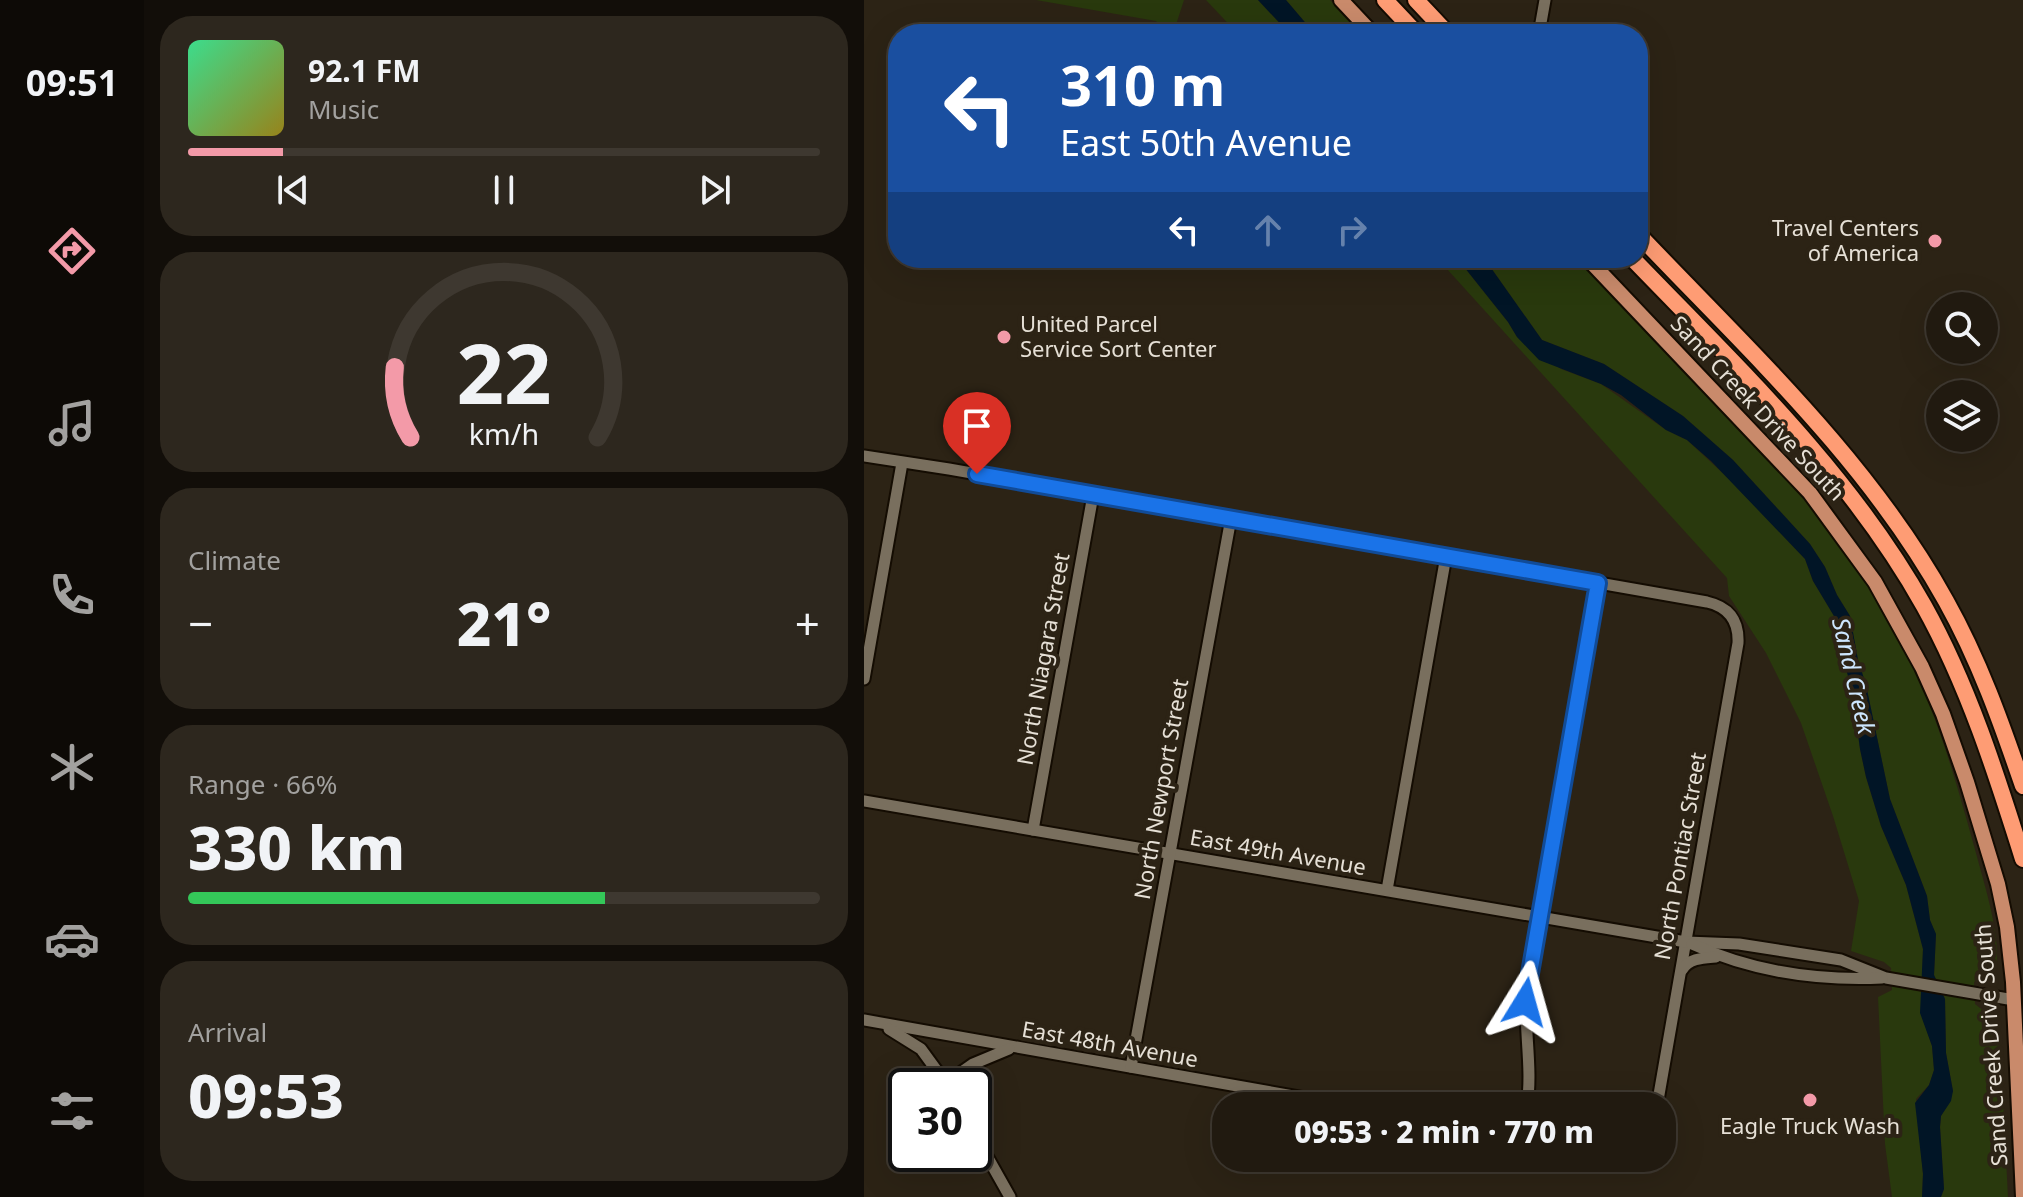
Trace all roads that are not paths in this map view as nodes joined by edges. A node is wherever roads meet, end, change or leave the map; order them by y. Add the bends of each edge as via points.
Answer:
1 (1341, 0) edge
2 (1385, 0) edge
3 (1416, 0) edge
4 (1545, 0) edge
5 (1364, 24) edge
6 (1408, 24) edge
7 (1439, 24) edge
8 (1541, 24) edge
9 (1648, 244) edge
10 (1597, 268) edge
11 (1641, 268) edge
12 (864, 456) edge
13 (902, 463) junction
14 (1093, 495) junction
15 (1231, 518) junction
16 (1446, 556) junction
17 (1598, 583) junction
18 (864, 679) edge
19 (1989, 691) junction
20 (2023, 757) edge
21 (2023, 786) edge
22 (864, 801) edge
23 (1033, 830) junction
24 (1170, 853) junction
25 (2023, 859) edge
26 (1387, 890) junction
27 (1539, 917) junction
28 (1686, 942) junction
29 (1720, 957) junction
30 (1680, 974) junction
31 (1886, 978) junction
32 (2014, 1000) junction
33 (864, 1020) edge
34 (878, 1023) junction
35 (1012, 1047) junction
36 (1131, 1067) junction
37 (935, 1068) edge
38 (968, 1068) edge
39 (1271, 1092) edge
40 (1529, 1092) edge
41 (1659, 1092) edge
42 (992, 1165) edge
43 (1010, 1197) edge
44 (2023, 1197) edge

1 - 5 main road
2 - 6 highway
3 - 7 highway
4 - 8 street
9 - 19 highway via 1866,480 1931,575
10 - 32 main road, Sand Creek Drive South via 1802,484 1894,613 1937,700 1970,794 2004,914
11 - 25 highway via 1822,459 1885,543 1963,685
12 - 13 street
13 - 14 street
13 - 18 street
14 - 15 street
14 - 23 street, North Niagara Street
15 - 16 street
15 - 24 street, North Newport Street
16 - 17 street
16 - 26 street
17 - 27 street
17 - 28 street, North Pontiac Street via 1707,602 1724,608 1738,631
19 - 20 highway
19 - 21 highway
22 - 23 street, East 49th Avenue
23 - 24 street, East 49th Avenue
24 - 26 street, East 49th Avenue
24 - 36 street, North Newport Street
26 - 27 street, East 49th Avenue
27 - 28 street, East 49th Avenue
27 - 40 street via 1525,1002
28 - 29 street, East 49th Avenue
28 - 30 street, North Pontiac Street
28 - 31 street, East 49th Avenue via 1749,945 1841,960
29 - 30 street via 1694,960
29 - 31 street, East 49th Avenue via 1840,980
30 - 41 street, North Pontiac Street
31 - 32 street, East 49th Avenue
32 - 44 main road, Sand Creek Drive South
33 - 34 street, East 48th Avenue
34 - 35 street, East 48th Avenue
34 - 37 street via 921,1049
35 - 36 street, East 48th Avenue
35 - 38 street
36 - 39 street, East 48th Avenue
42 - 43 street

